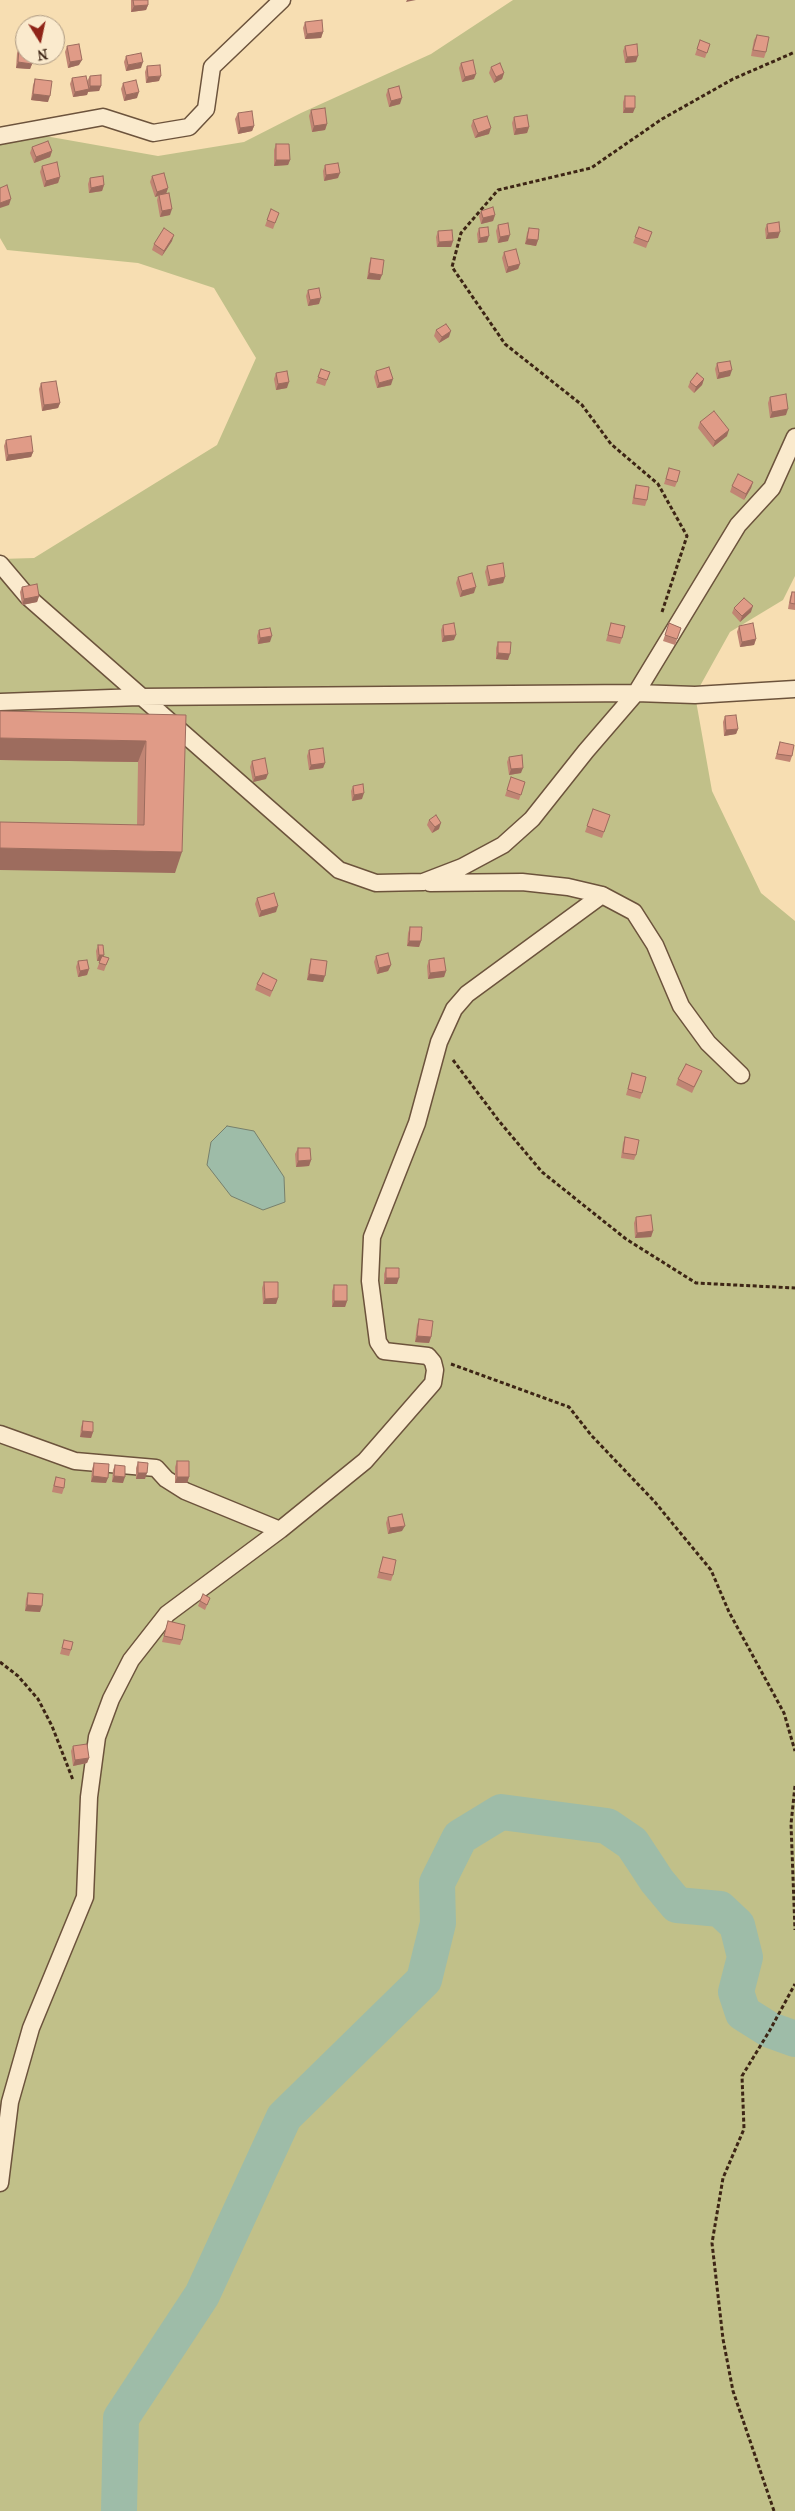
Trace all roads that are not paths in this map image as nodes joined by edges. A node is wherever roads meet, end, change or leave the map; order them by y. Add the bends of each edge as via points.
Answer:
1 (282, 0) edge
2 (0, 136) edge
3 (795, 437) edge
4 (0, 564) edge
5 (795, 689) edge
6 (636, 693) junction
7 (139, 697) junction
8 (0, 702) edge
9 (423, 882) junction
10 (602, 895) junction
11 (742, 1075) dead end
12 (0, 1434) edge
13 (280, 1530) junction
14 (0, 2184) edge

1 - 2 street via 212,67 206,109 188,127 153,132 103,117
3 - 6 street via 772,488 738,525
4 - 7 street via 28,597
5 - 6 street via 695,695
6 - 7 street
6 - 9 street via 532,819 510,839 462,867
7 - 8 street
7 - 9 street via 339,870 376,883
9 - 10 street via 522,882
10 - 11 street via 634,912 655,945 681,1006 708,1043
10 - 13 street via 467,994 454,1009 439,1042 417,1123 372,1237 370,1281 378,1342 384,1351 428,1356 435,1370 433,1383 365,1461
12 - 13 street via 75,1461 156,1468 166,1479 185,1490
13 - 14 street via 167,1614 131,1660 111,1699 97,1737 89,1797 84,1897 31,2028 10,2102

